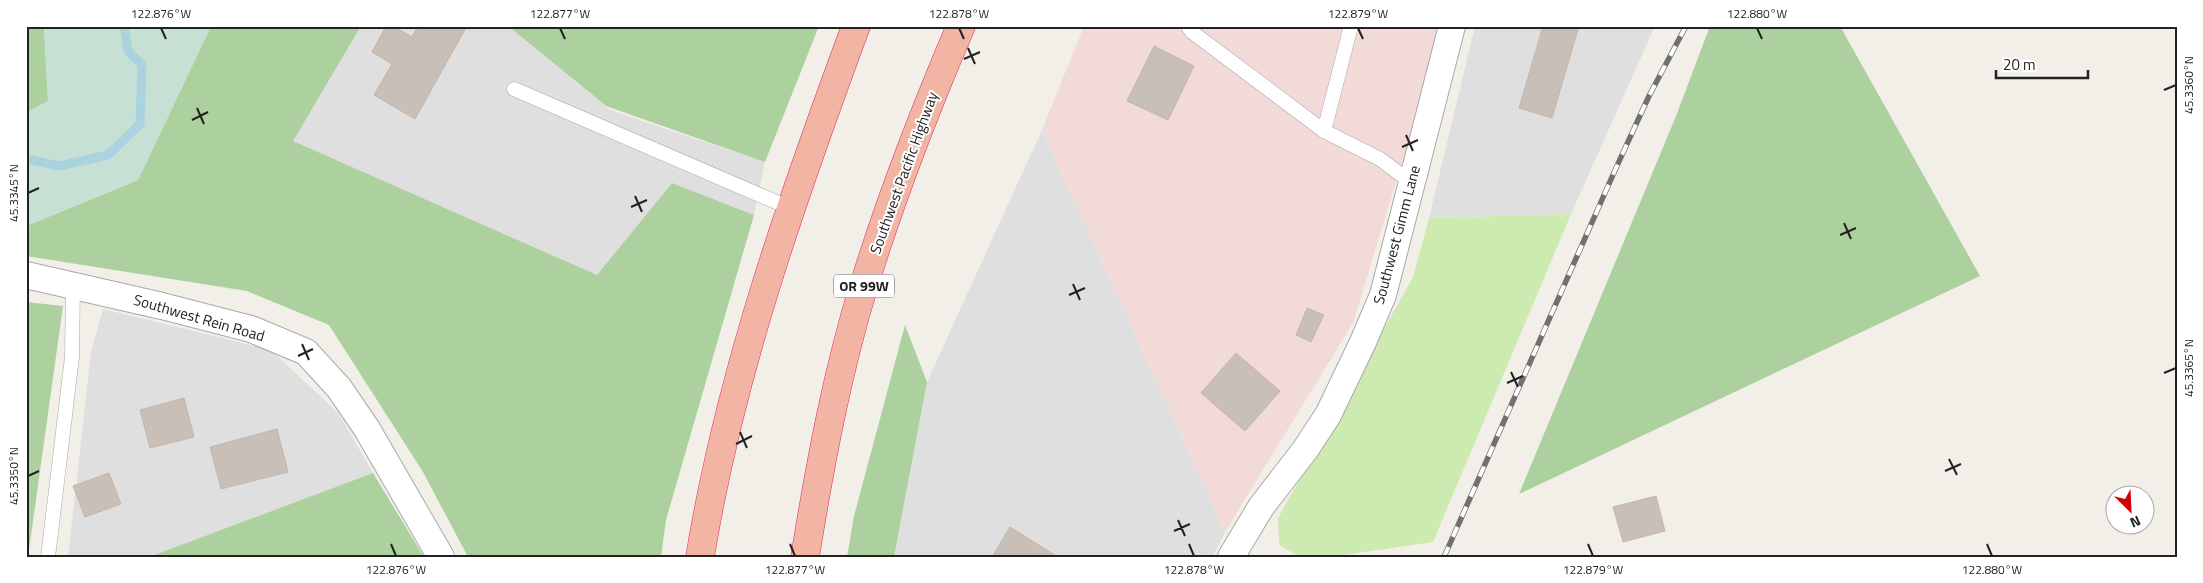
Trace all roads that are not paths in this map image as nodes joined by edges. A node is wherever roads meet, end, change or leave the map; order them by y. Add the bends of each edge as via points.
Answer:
1 (856, 26) edge
2 (961, 26) edge
3 (1188, 26) edge
4 (1351, 26) edge
5 (1452, 26) edge
6 (514, 88) dead end
7 (1324, 130) junction
8 (1412, 183) junction
9 (790, 208) junction
10 (26, 275) edge
11 (73, 285) junction
12 (48, 557) edge
13 (441, 557) edge
14 (700, 557) edge
15 (805, 557) edge
16 (1231, 557) edge

1 - 9 highway
2 - 15 highway, Southwest Pacific Highway / OR 99W via 912,149 865,282 835,398
3 - 7 lane
4 - 7 lane
5 - 8 street, Southwest Gimm Lane
6 - 9 lane
7 - 8 lane via 1380,159
8 - 16 street, Southwest Gimm Lane via 1383,294 1345,382 1310,443 1261,507
9 - 14 highway via 740,372 711,487
10 - 11 street, Southwest Rein Road
11 - 12 lane via 72,357
11 - 13 street, Southwest Rein Road via 251,329 306,352 339,388 367,429

